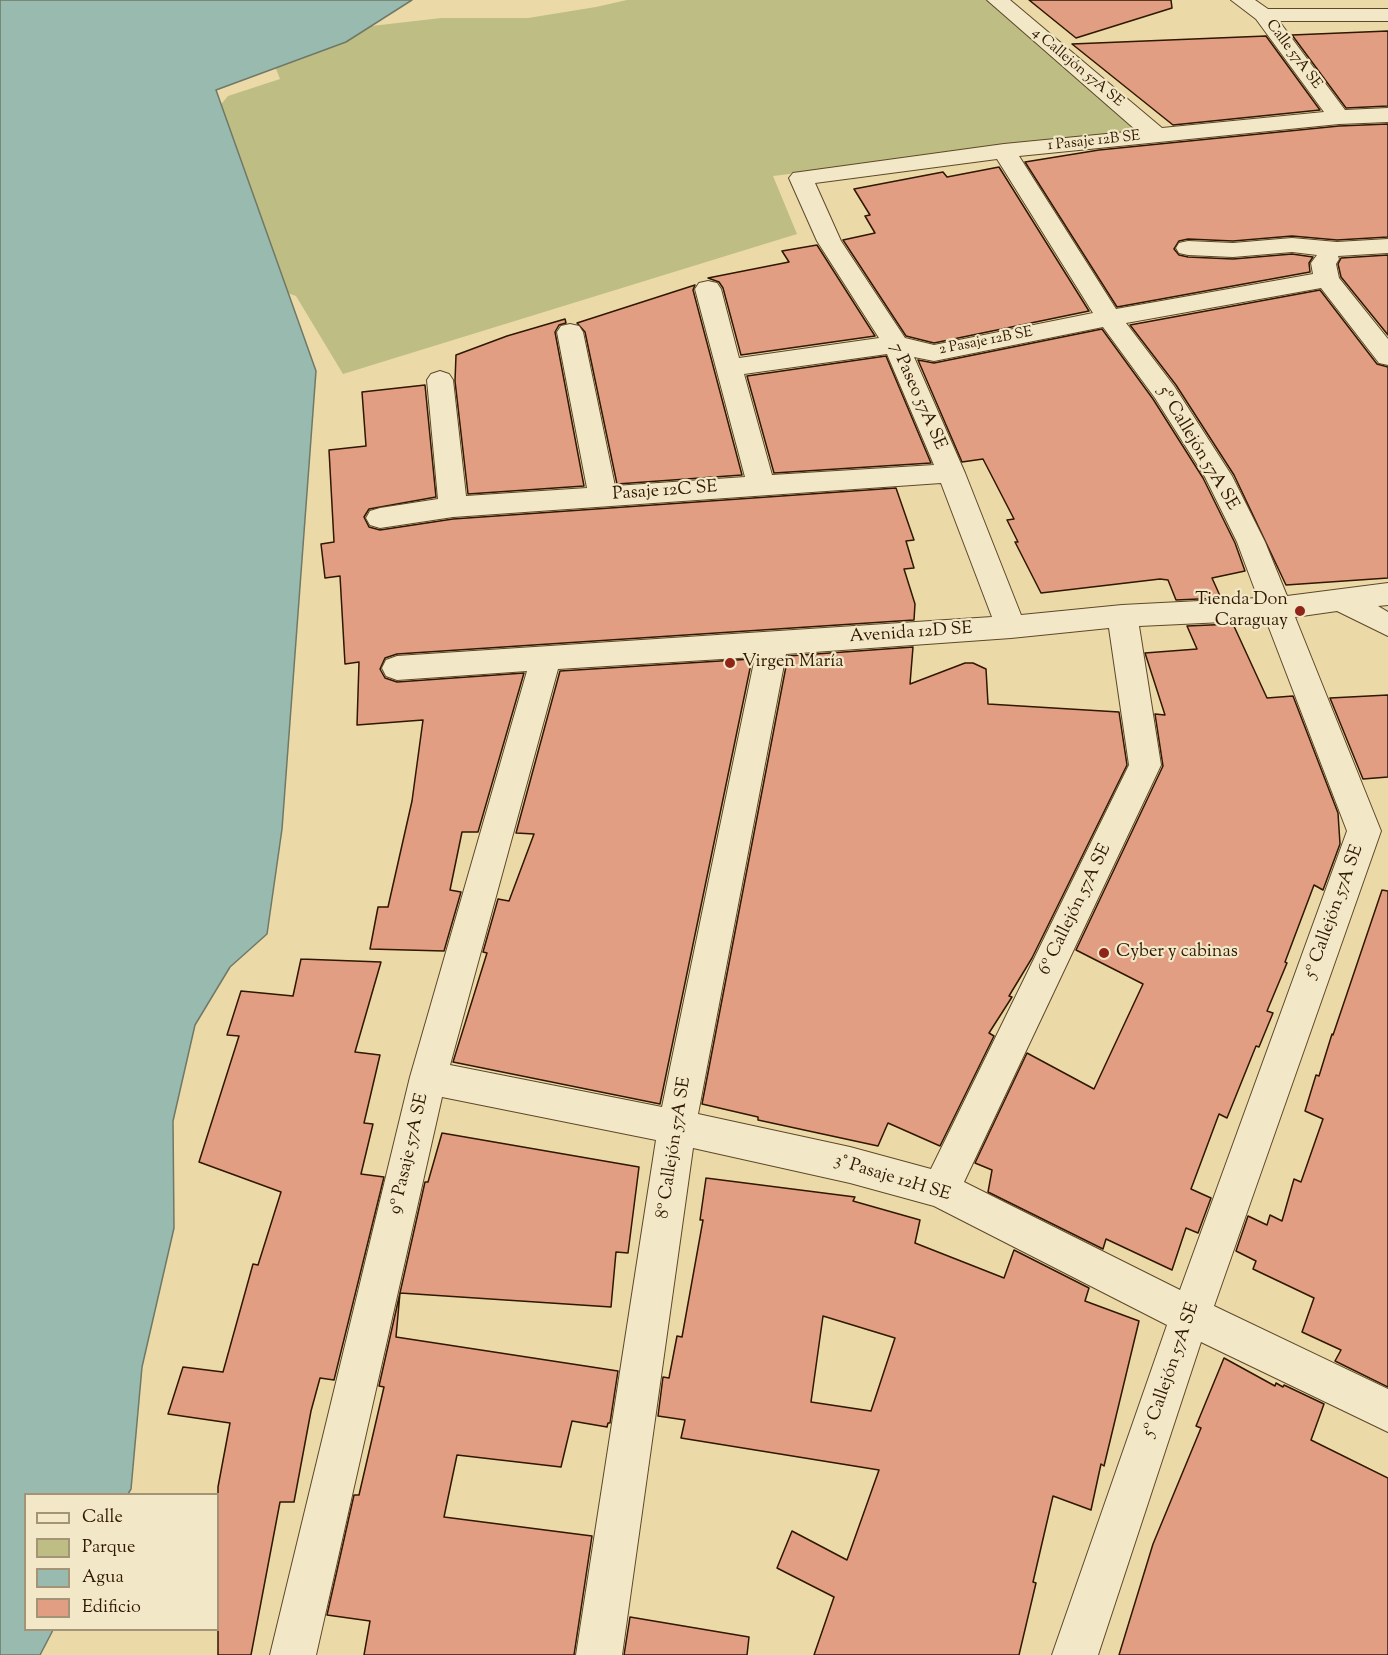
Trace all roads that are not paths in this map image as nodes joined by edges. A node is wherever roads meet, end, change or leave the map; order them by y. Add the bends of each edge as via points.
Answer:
1 (997, 0) edge
2 (1241, 0) edge
3 (1263, 15) junction
4 (1388, 15) edge
5 (1388, 115) edge
6 (1339, 117) junction
7 (1156, 135) junction
8 (1004, 151) junction
9 (801, 178) joint
10 (1388, 246) edge
11 (1188, 248) dead end
12 (1337, 249) junction
13 (1327, 279) junction
14 (708, 289) dead end
15 (1110, 318) junction
16 (570, 332) dead end
17 (896, 344) junction
18 (1388, 357) edge
19 (729, 368) junction
20 (440, 380) dead end
21 (951, 473) junction
22 (762, 486) junction
23 (603, 496) junction
24 (453, 507) junction
25 (380, 518) dead end
26 (1388, 594) edge
27 (1339, 599) junction
28 (1277, 608) junction
29 (1122, 616) junction
30 (1388, 625) edge
31 (1011, 627) junction
32 (772, 645) junction
33 (546, 658) junction
34 (397, 668) dead end
35 (428, 1077) junction
36 (677, 1126) junction
37 (941, 1190) junction
38 (1190, 1316) junction
39 (1388, 1411) edge
40 (293, 1655) edge
41 (599, 1655) edge
42 (1075, 1655) edge

1 - 7 street, 4 Callejón 57A SE
2 - 3 street, Calle 57A SE
3 - 4 street
3 - 6 street, Calle 57A SE
5 - 6 street, 1 Pasaje 12B SE
6 - 7 street, 1 Pasaje 12B SE
7 - 8 street, 1 Pasaje 12B SE
8 - 9 street, 1 Pasaje 12B SE
8 - 15 street, 5º Callejón 57A SE
9 - 17 street, 7 Paseo 57A SE via 829,241
10 - 12 street
11 - 12 street via 1233,250 1292,245
12 - 13 street via 1323,263
13 - 15 street, 2 Pasaje 12B SE
13 - 18 street
14 - 19 street
15 - 17 street, 2 Pasaje 12B SE via 934,353
15 - 28 street, 5º Callejón 57A SE via 1165,392 1218,477 1251,542
16 - 23 street
17 - 19 street, 2 Pasaje 12B SE
17 - 21 street, 7 Paseo 57A SE
19 - 22 street
20 - 24 street
21 - 22 street, Pasaje 12C SE
21 - 31 street, 7 Paseo 57A SE
22 - 23 street, Pasaje 12C SE
23 - 24 street, Pasaje 12C SE
24 - 25 street, Pasaje 12C SE
26 - 27 street, Avenida 12D SE
27 - 28 street, Avenida 12D SE
27 - 30 street
28 - 29 street, Avenida 12D SE
28 - 38 street, 5º Callejón 57A SE via 1364,831
29 - 31 street, Avenida 12D SE
29 - 37 street, 6º Callejón 57A SE via 1145,765
31 - 32 street, Avenida 12D SE
32 - 33 street, Avenida 12D SE
32 - 36 street, 8º Callejón 57A SE
33 - 34 street, Avenida 12D SE
33 - 35 street, 9º Pasaje 57A SE
35 - 36 street, 3° Pasaje 12H SE
35 - 40 street, 9º Pasaje 57A SE
36 - 37 street, 3° Pasaje 12H SE via 850,1164
36 - 41 street, 8º Callejón 57A SE
37 - 38 street, 3° Pasaje 12H SE
38 - 39 street, 3° Pasaje 12H SE
38 - 42 street, 5º Callejón 57A SE

